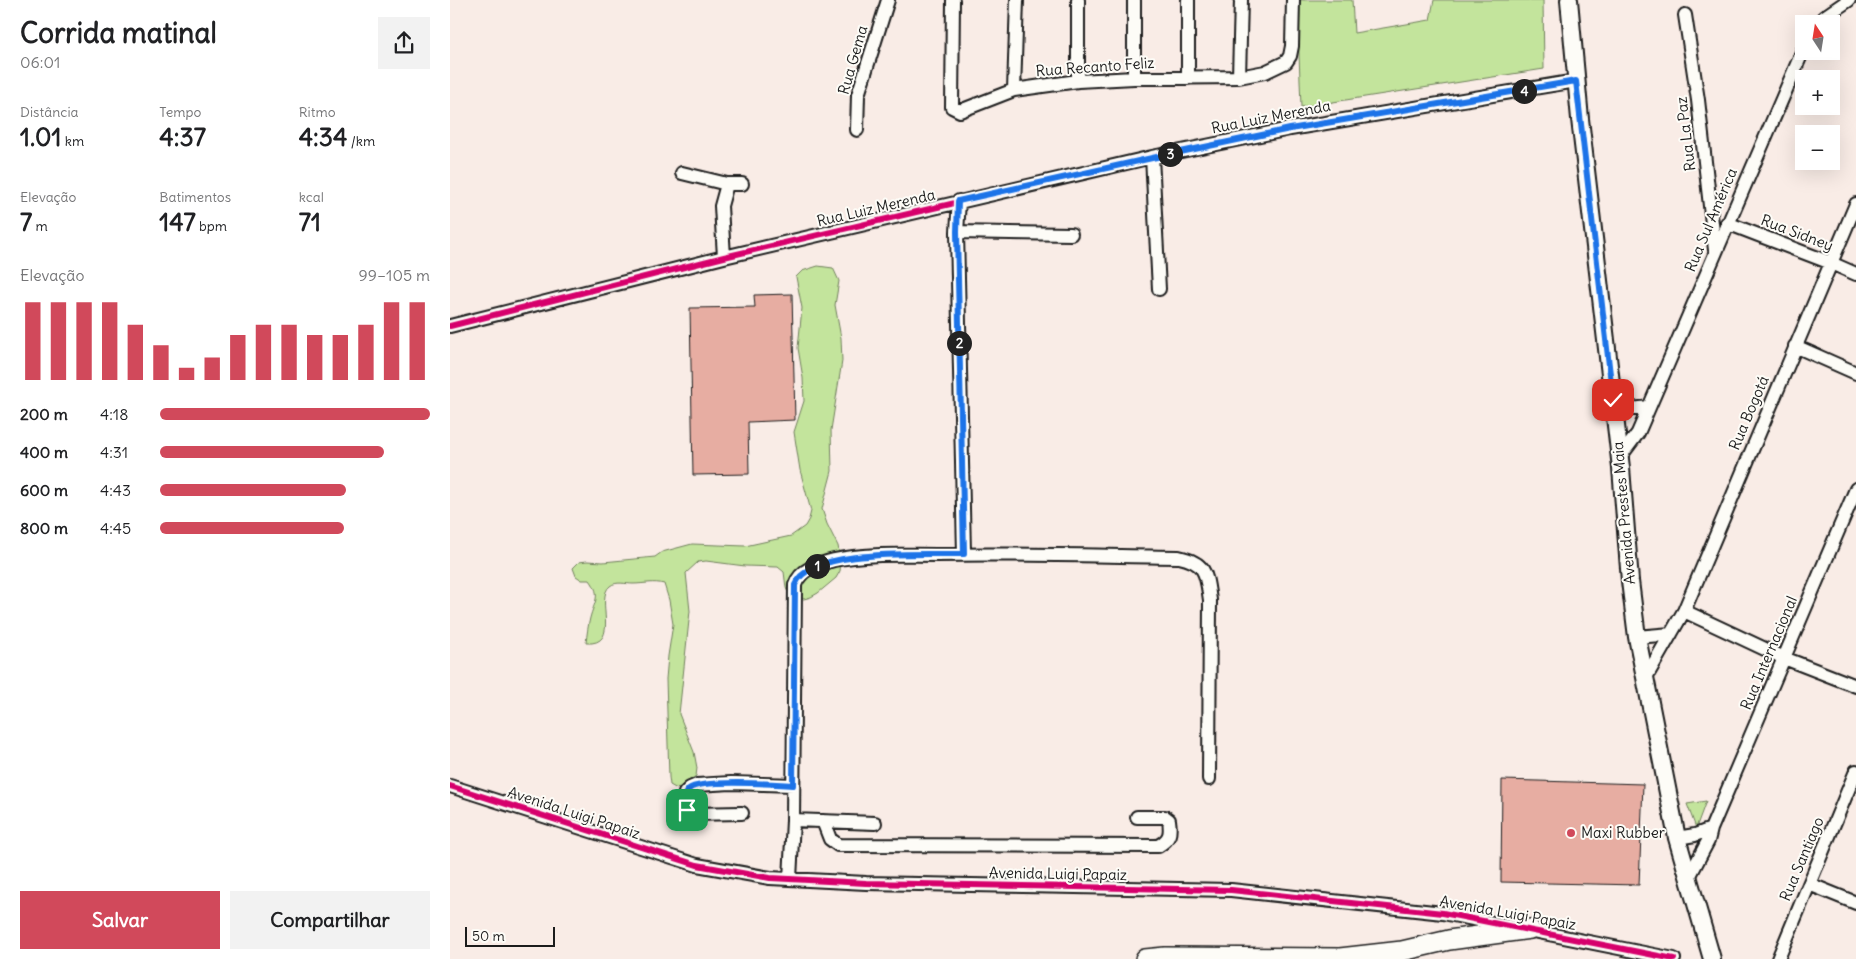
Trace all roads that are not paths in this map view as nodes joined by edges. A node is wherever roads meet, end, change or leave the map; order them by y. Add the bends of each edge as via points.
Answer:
1 (888, 0) edge
2 (952, 0) edge
3 (1018, 0) edge
4 (1078, 0) edge
5 (1134, 0) edge
6 (1188, 0) edge
7 (1240, 0) edge
8 (1293, 0) edge
9 (1569, 0) edge
10 (1849, 0) edge
11 (1685, 14) dead end
12 (1827, 15) edge
13 (1799, 60) edge
14 (1239, 77) junction
15 (1134, 78) junction
16 (1188, 78) junction
17 (1078, 81) junction
18 (1576, 81) junction
19 (1014, 90) junction
20 (857, 130) dead end
21 (1152, 158) junction
22 (682, 173) dead end
23 (727, 184) junction
24 (742, 184) dead end
25 (958, 201) junction
26 (1856, 204) edge
27 (1727, 223) junction
28 (957, 232) junction
29 (1071, 234) dead end
30 (1715, 250) junction
31 (724, 258) junction
32 (1831, 263) junction
33 (1856, 274) edge
34 (1159, 289) dead end
35 (450, 326) edge
36 (1795, 346) junction
37 (1856, 373) edge
38 (1649, 407) junction
39 (1614, 408) junction
40 (1620, 457) junction
41 (1856, 489) edge
42 (964, 554) junction
43 (1684, 611) junction
44 (1671, 634) junction
45 (1637, 636) junction
46 (1784, 658) junction
47 (1645, 679) junction
48 (1856, 686) edge
49 (1856, 772) edge
50 (1209, 779) dead end
51 (793, 785) junction
52 (450, 786) edge
53 (742, 813) dead end
54 (1137, 818) dead end
55 (793, 820) junction
56 (822, 821) junction
57 (875, 823) dead end
58 (1711, 829) junction
59 (1676, 838) junction
60 (790, 879) junction
61 (1688, 879) junction
62 (1809, 884) junction
63 (1856, 904) edge
64 (1530, 929) junction
65 (1145, 959) edge
66 (1674, 959) edge
67 (1712, 959) edge
68 (1778, 959) edge

1 - 20 street, Rua Gema via 858,95
2 - 19 street, Rua Recanto Feliz via 952,107 964,110
3 - 19 street
4 - 17 street
5 - 15 street
6 - 16 street
7 - 14 street
8 - 14 street, Rua Recanto Feliz via 1292,46 1286,62 1265,72
9 - 18 main road, Avenida Prestes Maia
10 - 12 street
11 - 30 street, Rua La Paz
13 - 27 street, Rua Sul América
14 - 16 street, Rua Recanto Feliz
15 - 16 street, Rua Recanto Feliz
15 - 17 street, Rua Recanto Feliz
17 - 19 street, Rua Recanto Feliz
18 - 21 street, Rua Luiz Merenda via 1290,129
18 - 39 main road, Avenida Prestes Maia
21 - 25 street, Rua Luiz Merenda
21 - 34 street
22 - 23 street
23 - 24 street
23 - 31 street via 721,206
25 - 28 street
25 - 31 street, Rua Luiz Merenda
26 - 32 street, Rua Bogotá
27 - 30 street, Rua Sul América
27 - 32 street, Rua Sidney
28 - 29 street
28 - 42 street
30 - 38 street, Rua Sul América
31 - 35 street, Rua Luiz Merenda
32 - 33 street, Rua Sidney
32 - 36 street, Rua Bogotá
36 - 37 street
36 - 43 street, Rua Bogotá
38 - 39 street
38 - 40 street, Rua Sul América via 1638,433
39 - 40 main road, Avenida Prestes Maia
40 - 45 main road, Avenida Prestes Maia
41 - 46 street, Rua Internacional
42 - 50 street via 1179,556 1201,567 1210,600
42 - 51 street via 859,556 823,563 807,569 798,577 795,585
43 - 44 street, Rua Bogotá
43 - 46 street
44 - 45 street
44 - 47 street, Rua Bogotá
45 - 47 main road, Avenida Prestes Maia
46 - 48 street
46 - 58 street, Rua Internacional
47 - 59 main road, Avenida Prestes Maia
49 - 62 street, Rua Santiago
51 - 53 street via 697,785 686,793 684,800 691,814
51 - 55 street
52 - 60 street, Avenida Luigi Papaiz via 697,865
54 - 56 street via 1165,817 1169,820 1167,841 1158,846 838,845 830,839
55 - 56 street
55 - 60 street
56 - 57 street
58 - 59 street
58 - 61 street, Rua Internacional
59 - 61 main road, Avenida Prestes Maia
60 - 64 street, Avenida Luigi Papaiz via 885,884 1231,890 1443,913
61 - 67 main road, Avenida Prestes Maia
62 - 63 street
62 - 68 street, Rua Santiago
64 - 65 highway via 1368,956
64 - 66 street, Avenida Luigi Papaiz

